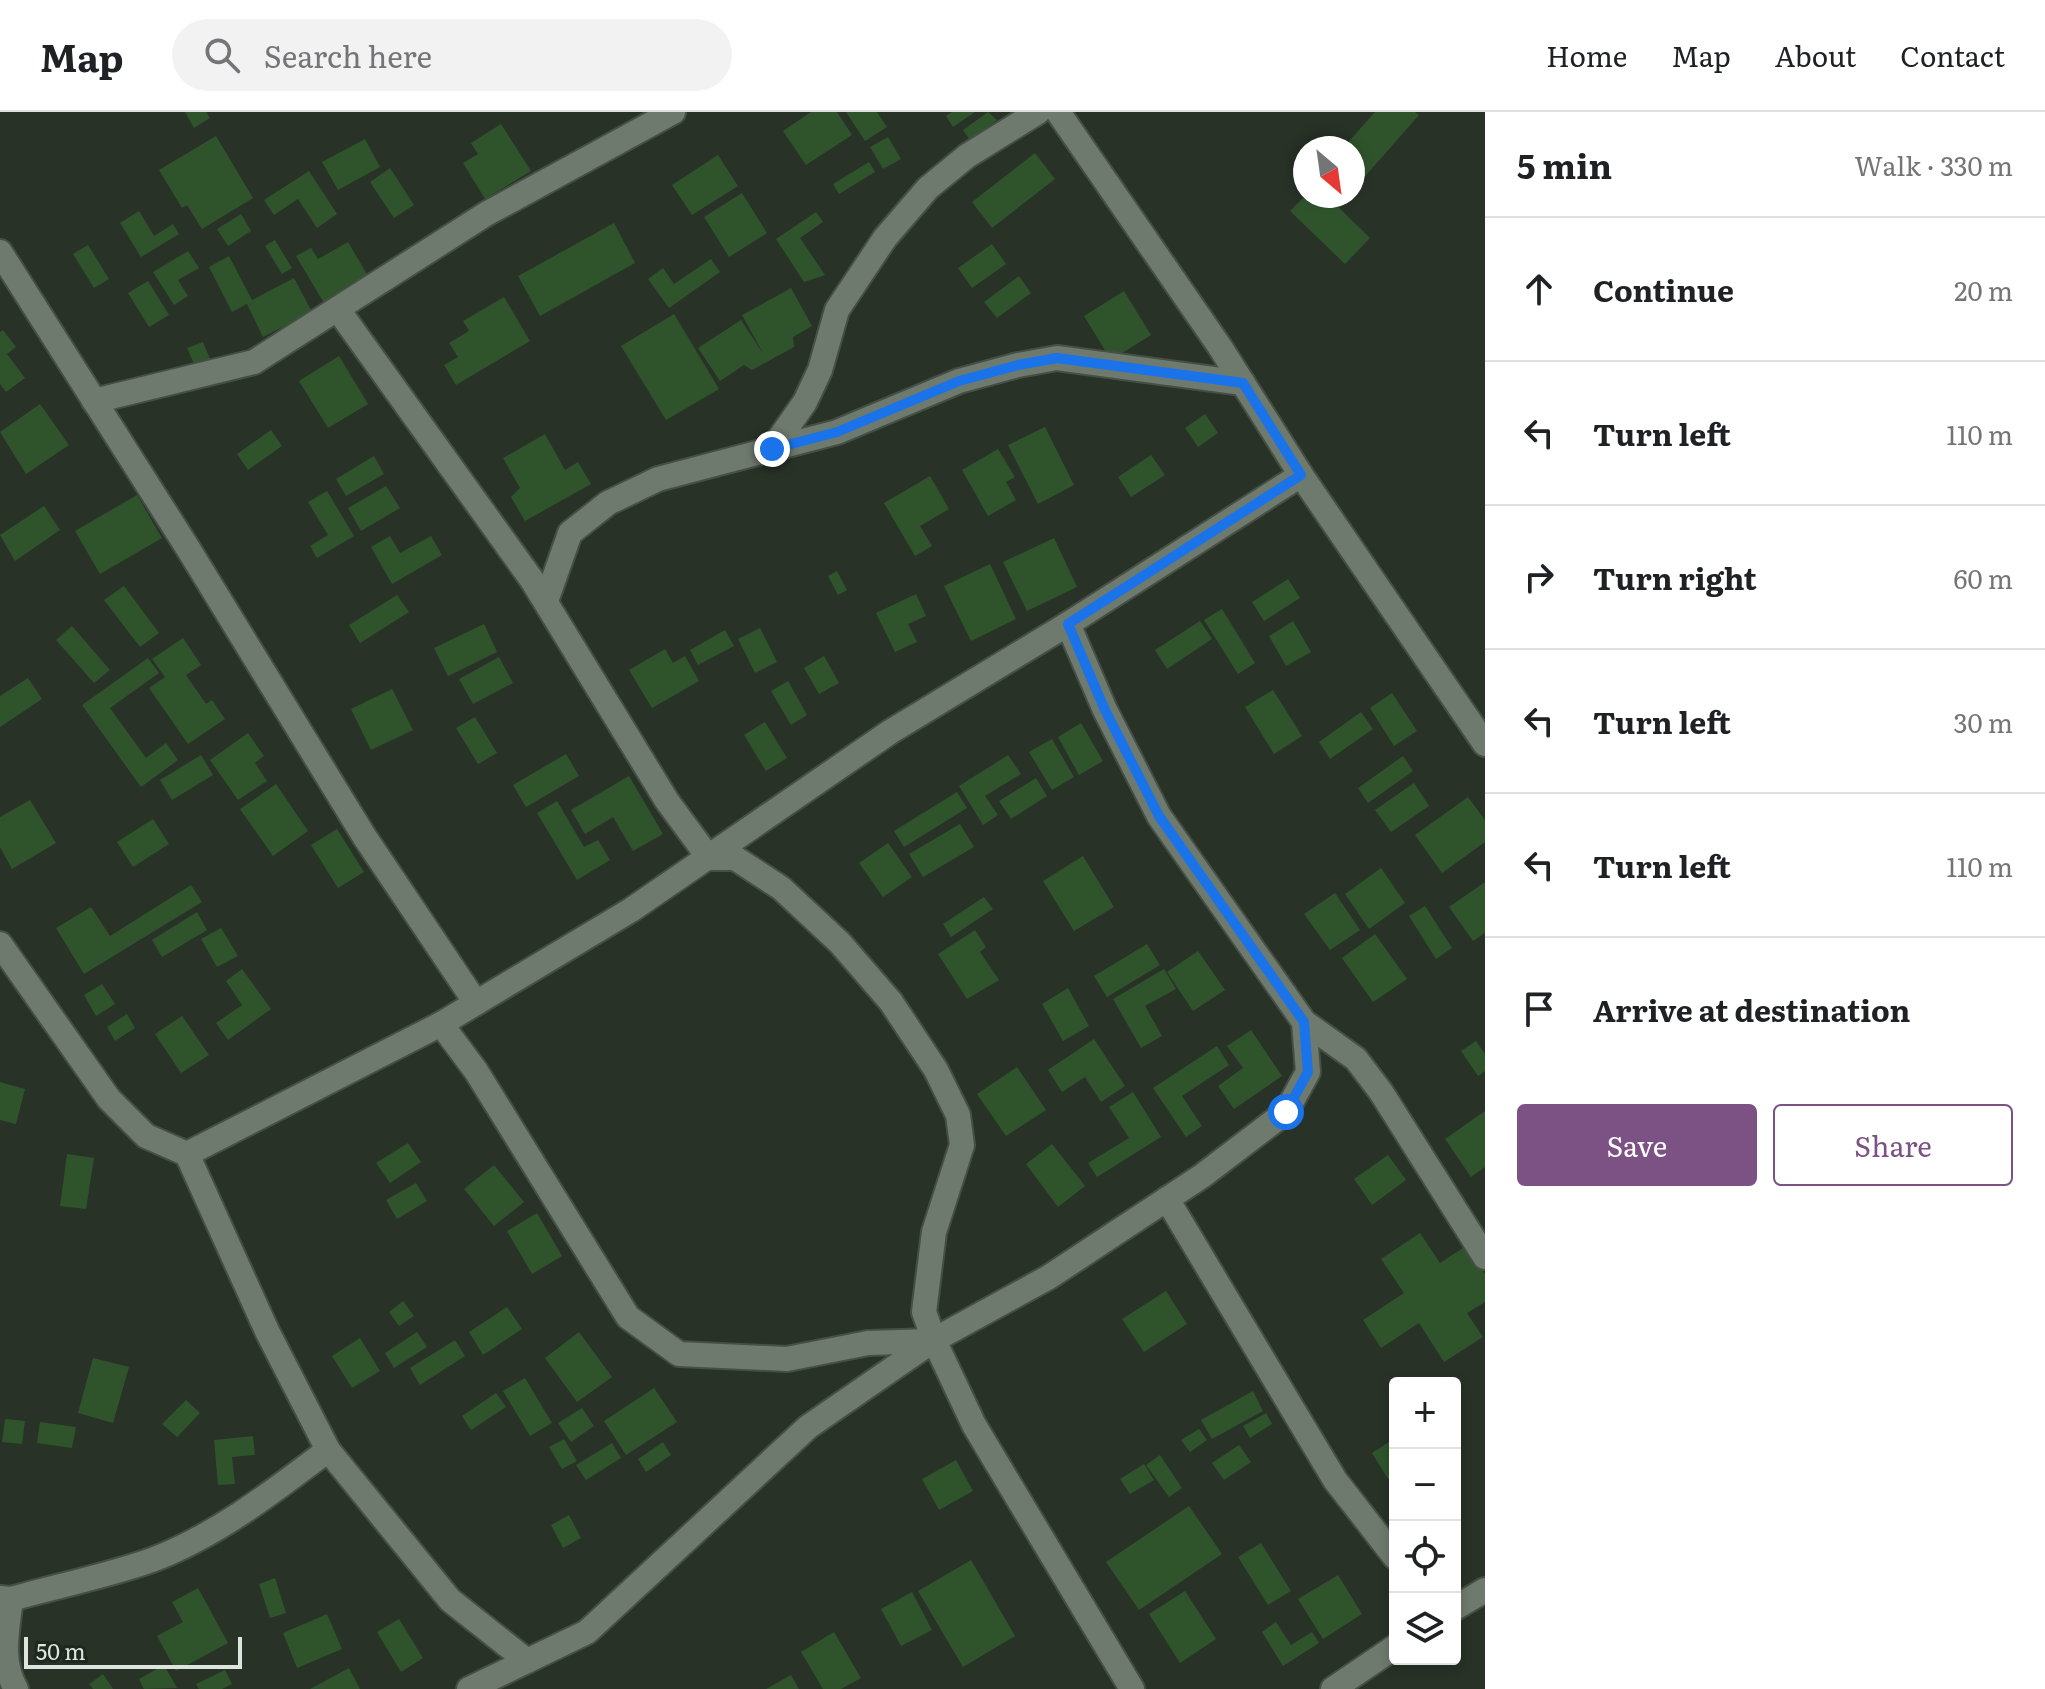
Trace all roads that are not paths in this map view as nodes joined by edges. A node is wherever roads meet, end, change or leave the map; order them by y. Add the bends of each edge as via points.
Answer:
1 (673, 112) edge
2 (1038, 112) edge
3 (1062, 114) edge
4 (0, 252) edge
5 (339, 311) junction
6 (1243, 383) junction
7 (94, 401) junction
8 (772, 449) junction
9 (1301, 475) junction
10 (546, 601) junction
11 (1068, 624) junction
12 (1485, 744) edge
13 (709, 858) junction
14 (0, 944) edge
15 (476, 1003) junction
16 (1304, 1022) junction
17 (441, 1024) junction
18 (187, 1154) junction
19 (1167, 1199) junction
20 (1485, 1257) edge
21 (934, 1340) junction
22 (328, 1450) junction
23 (1389, 1549) edge
24 (1485, 1590) edge
25 (5, 1599) edge
26 (1461, 1604) edge
27 (1389, 1651) edge
28 (527, 1661) junction
29 (16, 1689) edge
30 (469, 1689) edge
31 (1132, 1689) edge
32 (1333, 1689) edge

1 - 5 street via 486,214
2 - 8 street via 928,188 892,229 837,310 820,370
3 - 6 street
4 - 7 street
5 - 7 street via 254,362
5 - 10 street
6 - 8 street via 1057,358 959,381 849,428
6 - 9 street
7 - 15 street via 364,836
8 - 10 street via 658,479 608,503 570,533
9 - 11 street
9 - 12 street
10 - 13 street via 642,763
11 - 13 street via 890,732
11 - 16 street via 1159,816
13 - 15 street
13 - 21 street via 735,858 781,888 840,943 891,1002 936,1070 958,1115 962,1145 934,1232 924,1312
14 - 18 street via 109,1099 146,1136
15 - 17 street
16 - 19 street via 1308,1072 1286,1112
16 - 20 street via 1356,1059
17 - 18 street
17 - 21 street via 476,1071 628,1317 679,1354 787,1359 868,1343
18 - 22 street
19 - 21 street via 1049,1277
19 - 23 street via 1335,1480
21 - 28 street via 808,1427 587,1632
21 - 31 street via 974,1425
22 - 25 street via 216,1528 153,1559
22 - 28 street via 450,1600
24 - 26 street
25 - 29 street via 3,1659
27 - 32 street
28 - 30 street

